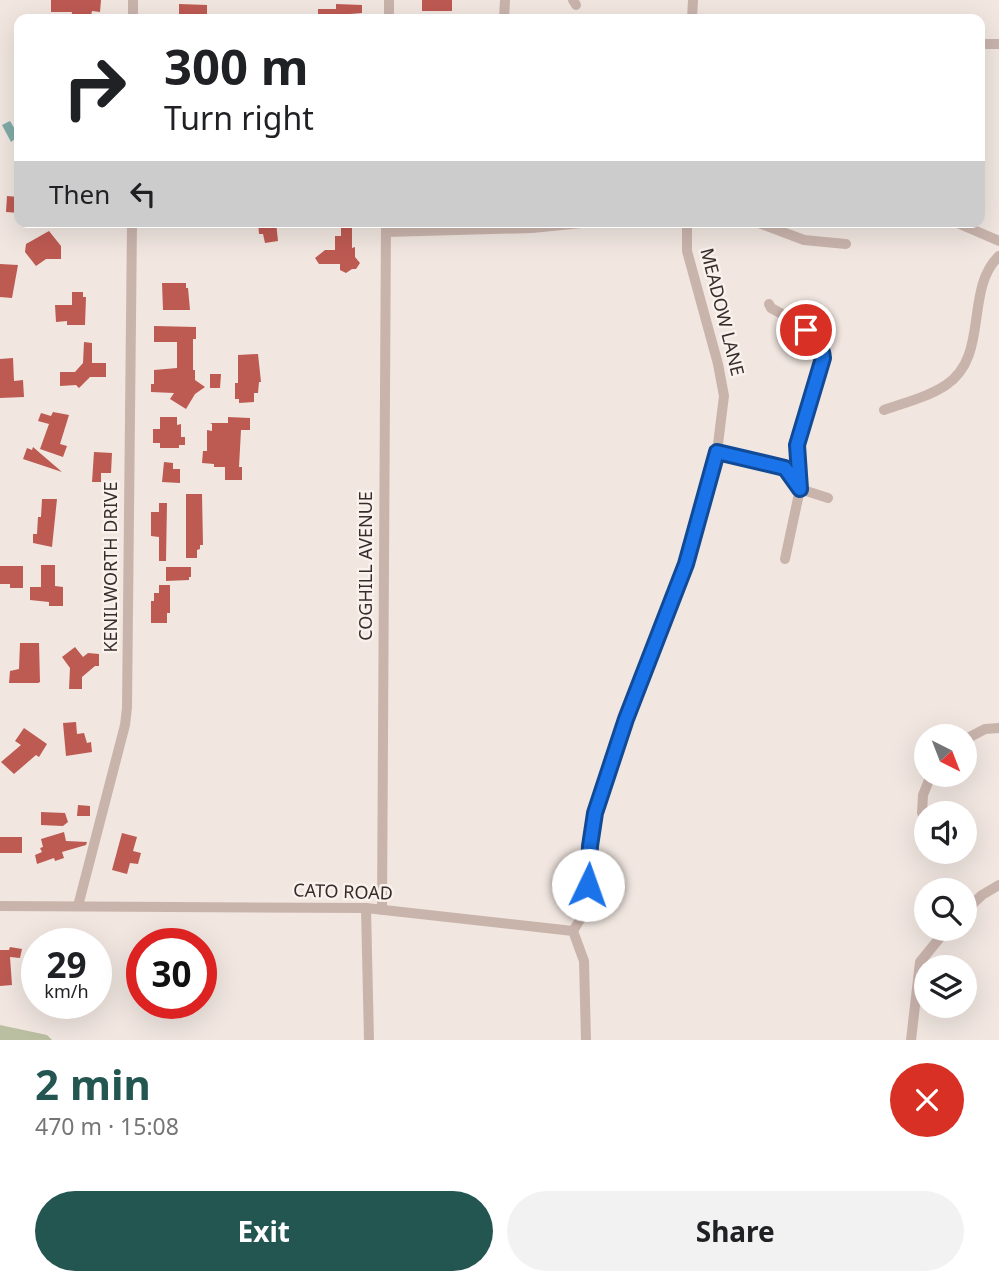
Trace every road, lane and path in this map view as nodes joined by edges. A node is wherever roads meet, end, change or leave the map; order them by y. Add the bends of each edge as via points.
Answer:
1 (132, 228) edge
2 (386, 228) edge
3 (687, 228) edge
4 (772, 228) edge
5 (970, 228) edge
6 (999, 241) edge
7 (846, 244) dead end
8 (999, 256) edge
9 (769, 303) dead end
10 (884, 410) dead end
11 (717, 452) junction
12 (800, 489) junction
13 (828, 498) dead end
14 (785, 559) dead end
15 (999, 728) edge
16 (977, 733) edge
17 (999, 885) edge
18 (977, 900) edge
19 (0, 906) edge
20 (78, 906) junction
21 (366, 908) junction
22 (382, 909) junction
23 (573, 931) junction
24 (936, 941) edge
25 (369, 1040) edge
26 (586, 1040) edge
27 (911, 1040) edge

1 - 20 street, KENILWORTH DRIVE via 127,708
2 - 22 street, COGHILL AVENUE
3 - 11 street, MEADOW LANE via 687,251 724,396
4 - 7 street via 804,240
5 - 6 street
8 - 10 street via 987,273 974,340 964,365 946,386
9 - 12 street via 806,330 822,349 797,445
11 - 12 street via 785,468
11 - 23 street, MEADOW LANE via 686,564 595,813 585,906
12 - 13 street
12 - 14 street
15 - 16 street
17 - 18 street
19 - 20 street, CATO ROAD
20 - 21 street, CATO ROAD
21 - 22 street, CATO ROAD
21 - 25 street
22 - 23 street, CATO ROAD
23 - 26 street via 584,961
24 - 27 street via 920,962

